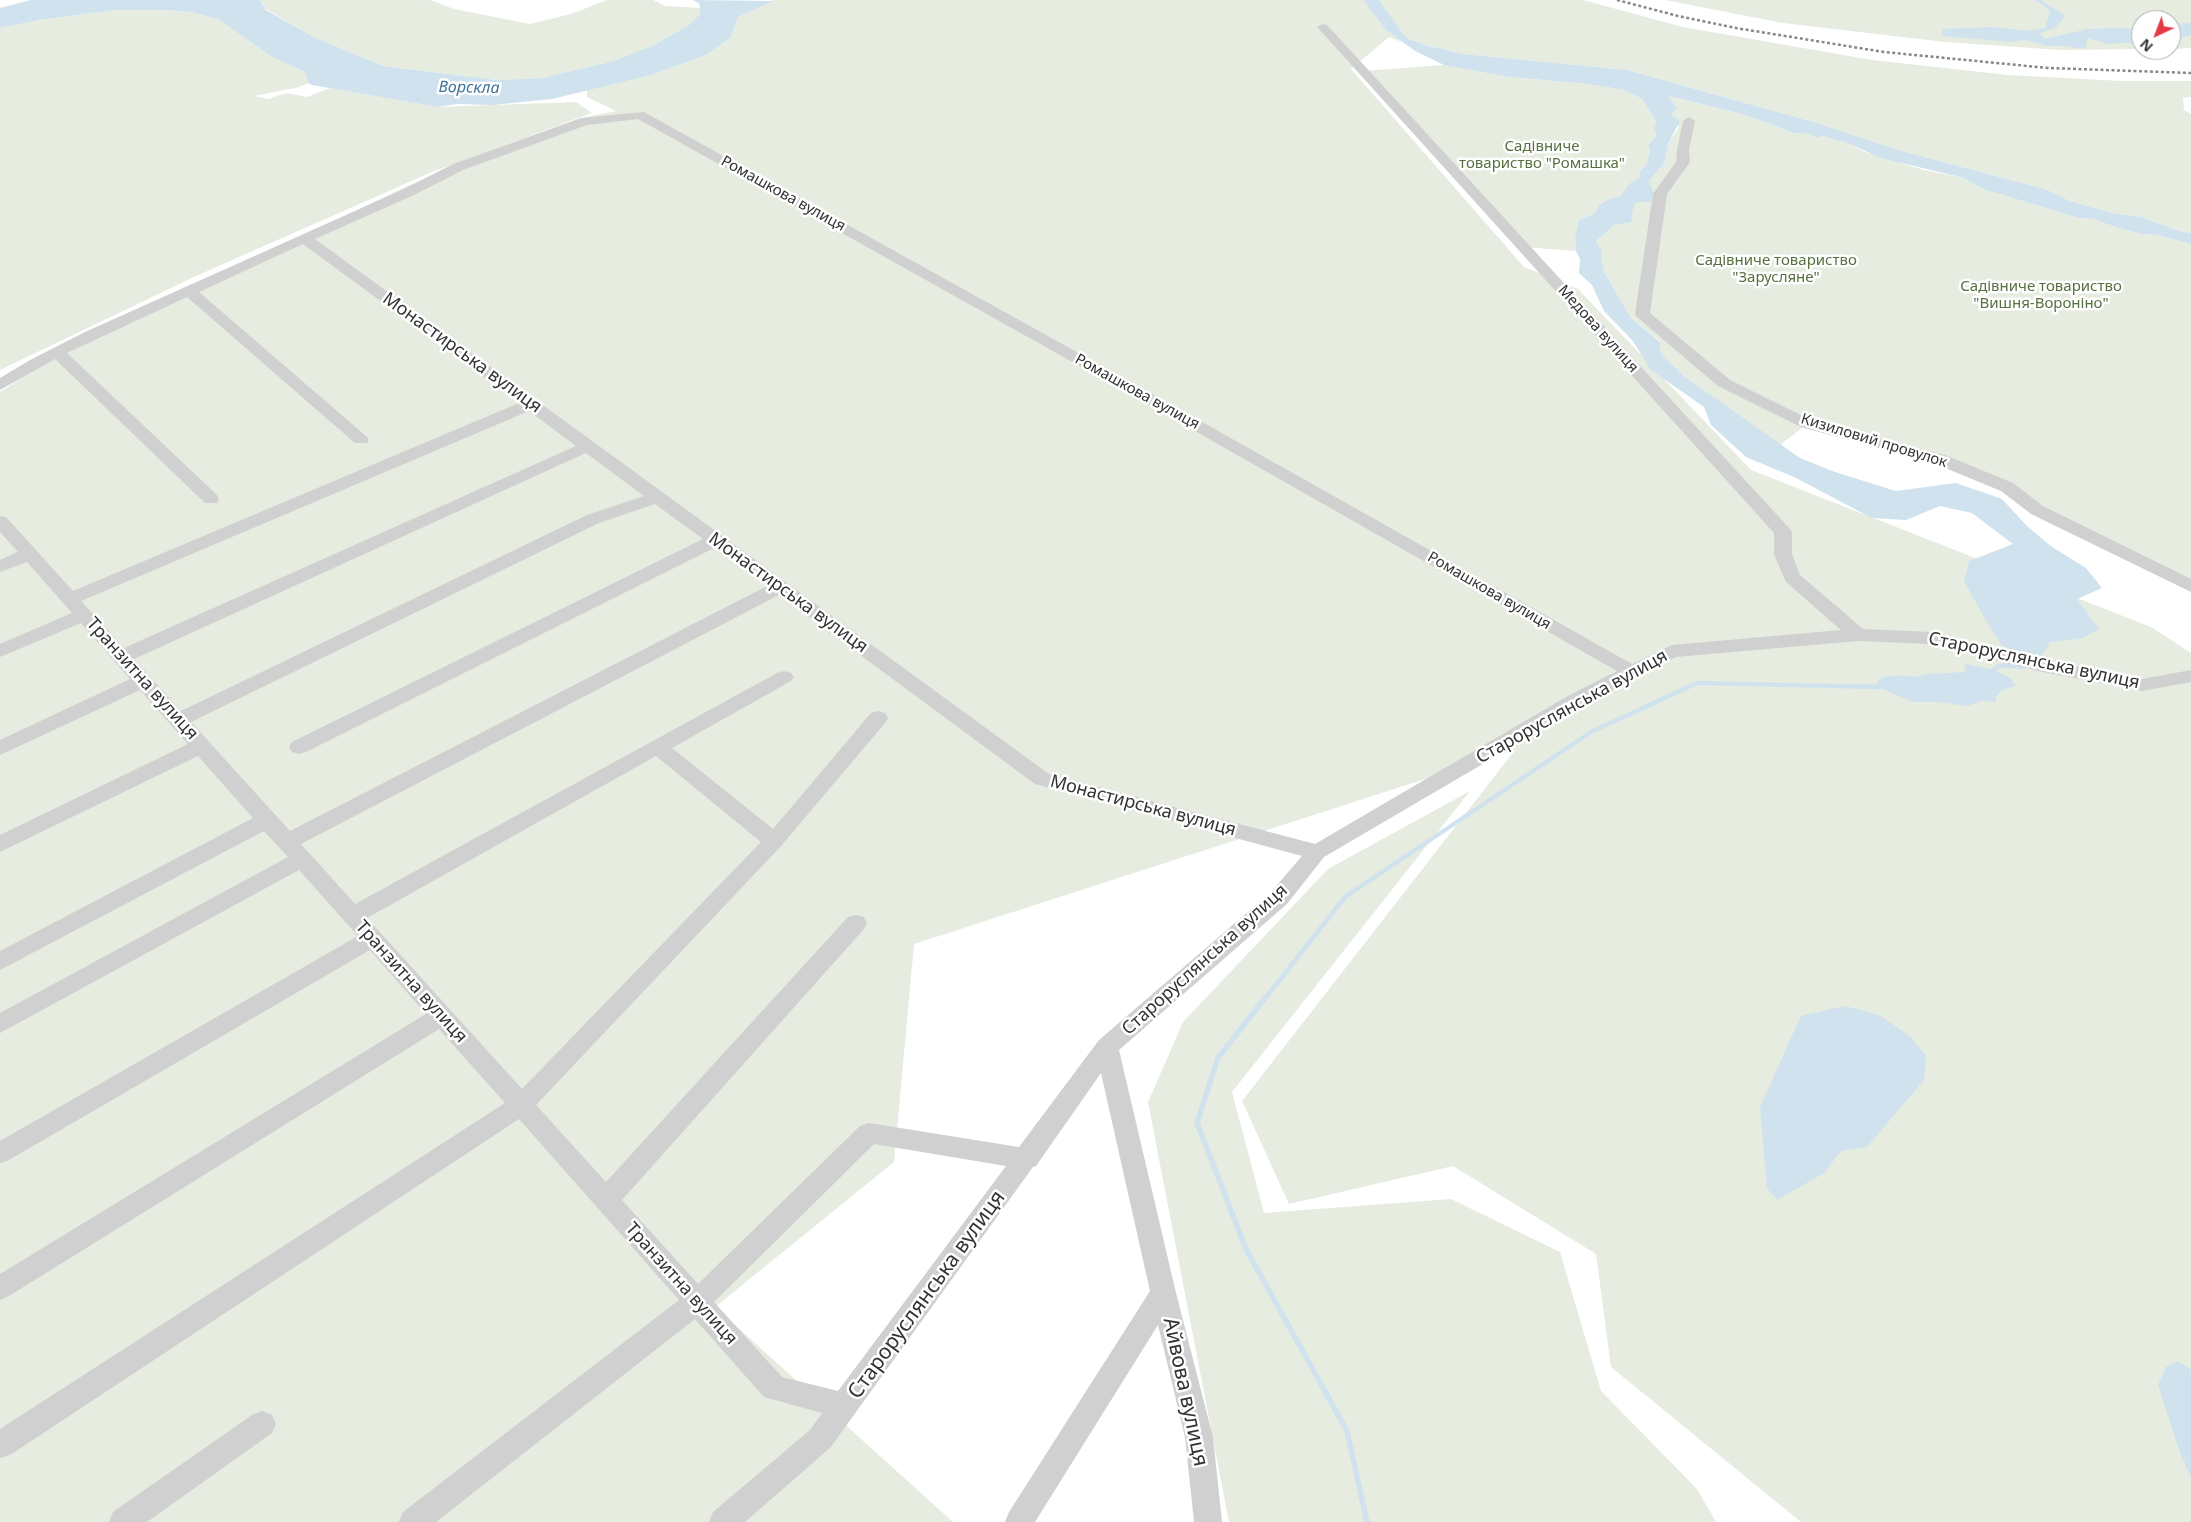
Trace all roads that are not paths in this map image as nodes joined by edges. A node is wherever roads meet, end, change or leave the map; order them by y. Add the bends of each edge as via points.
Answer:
1 (1323, 27) dead end
2 (1689, 121) dead end
3 (305, 239) junction
4 (189, 291) junction
5 (56, 352) junction
6 (0, 385) edge
7 (531, 404) junction
8 (361, 440) dead end
9 (588, 446) junction
10 (657, 497) junction
11 (211, 499) dead end
12 (0, 521) edge
13 (716, 540) junction
14 (30, 554) junction
15 (0, 567) edge
16 (2191, 586) edge
17 (780, 587) junction
18 (77, 607) junction
19 (1858, 635) junction
20 (0, 651) edge
21 (121, 657) junction
22 (1631, 672) junction
23 (2191, 676) edge
24 (784, 677) dead end
25 (143, 681) junction
26 (878, 718) dead end
27 (178, 720) junction
28 (201, 746) junction
29 (299, 747) dead end
30 (658, 747) junction
31 (0, 748) edge
32 (267, 820) junction
33 (774, 841) junction
34 (287, 842) junction
35 (0, 844) edge
36 (1317, 852) junction
37 (302, 859) junction
38 (352, 916) junction
39 (856, 923) dead end
40 (373, 938) junction
41 (0, 961) edge
42 (442, 1016) junction
43 (0, 1024) edge
44 (1107, 1047) junction
45 (521, 1105) junction
46 (0, 1153) edge
47 (1027, 1159) junction
48 (606, 1200) junction
49 (0, 1288) edge
50 (1162, 1293) junction
51 (697, 1302) junction
52 (845, 1406) junction
53 (262, 1424) dead end
54 (0, 1445) edge
55 (124, 1522) edge
56 (413, 1522) edge
57 (723, 1522) edge
58 (1019, 1522) edge
59 (1208, 1522) edge

1 - 19 street, Медова вулиця via 1782,532 1783,554 1792,578
2 - 16 street, Кизиловий провулок via 1683,162 1660,194 1642,314 1724,384 1807,424 1939,459 2007,487 2037,510
3 - 4 street
3 - 7 street, Монастирська вулиця
3 - 22 street, Ромашкова вулиця via 458,167 585,121 640,115
4 - 5 street
4 - 8 street
5 - 6 street
5 - 11 street
7 - 9 street, Монастирська вулиця
7 - 18 street
9 - 10 street, Монастирська вулиця
9 - 21 street
10 - 13 street, Монастирська вулиця
10 - 27 street via 592,519
12 - 14 street, Транзитна вулиця
13 - 17 street, Монастирська вулиця
13 - 29 street
14 - 15 street
14 - 18 street, Транзитна вулиця
17 - 34 street
17 - 36 street, Монастирська вулиця via 1042,779
18 - 20 street
18 - 21 street, Транзитна вулиця
19 - 22 street, Староруслянська вулиця via 1672,651
19 - 23 street, Староруслянська вулиця via 1931,638 2038,665 2142,686
21 - 25 street, Транзитна вулиця
22 - 36 street, Староруслянська вулиця
24 - 30 street
25 - 27 street, Транзитна вулиця
25 - 31 street
26 - 33 street
27 - 28 street, Транзитна вулиця
28 - 32 street, Транзитна вулиця
28 - 35 street
30 - 33 street
30 - 38 street
32 - 34 street, Транзитна вулиця
32 - 41 street
33 - 45 street
34 - 37 street, Транзитна вулиця
36 - 44 street, Староруслянська вулиця via 1279,898
37 - 38 street, Транзитна вулиця
37 - 43 street
38 - 40 street, Транзитна вулиця
39 - 48 street
40 - 42 street, Транзитна вулиця
40 - 46 street
42 - 45 street, Транзитна вулиця
42 - 49 street
44 - 47 street, Староруслянська вулиця
44 - 50 street, Староруслянська вулиця
45 - 48 street, Транзитна вулиця
45 - 54 street
47 - 51 street via 869,1133
47 - 52 street, Староруслянська вулиця
48 - 51 street, Транзитна вулиця
50 - 58 street
50 - 59 street, Айвова вулиця via 1199,1437
51 - 52 street, Транзитна вулиця via 774,1388
51 - 56 street
52 - 57 street, Староруслянська вулиця via 820,1439
53 - 55 street

